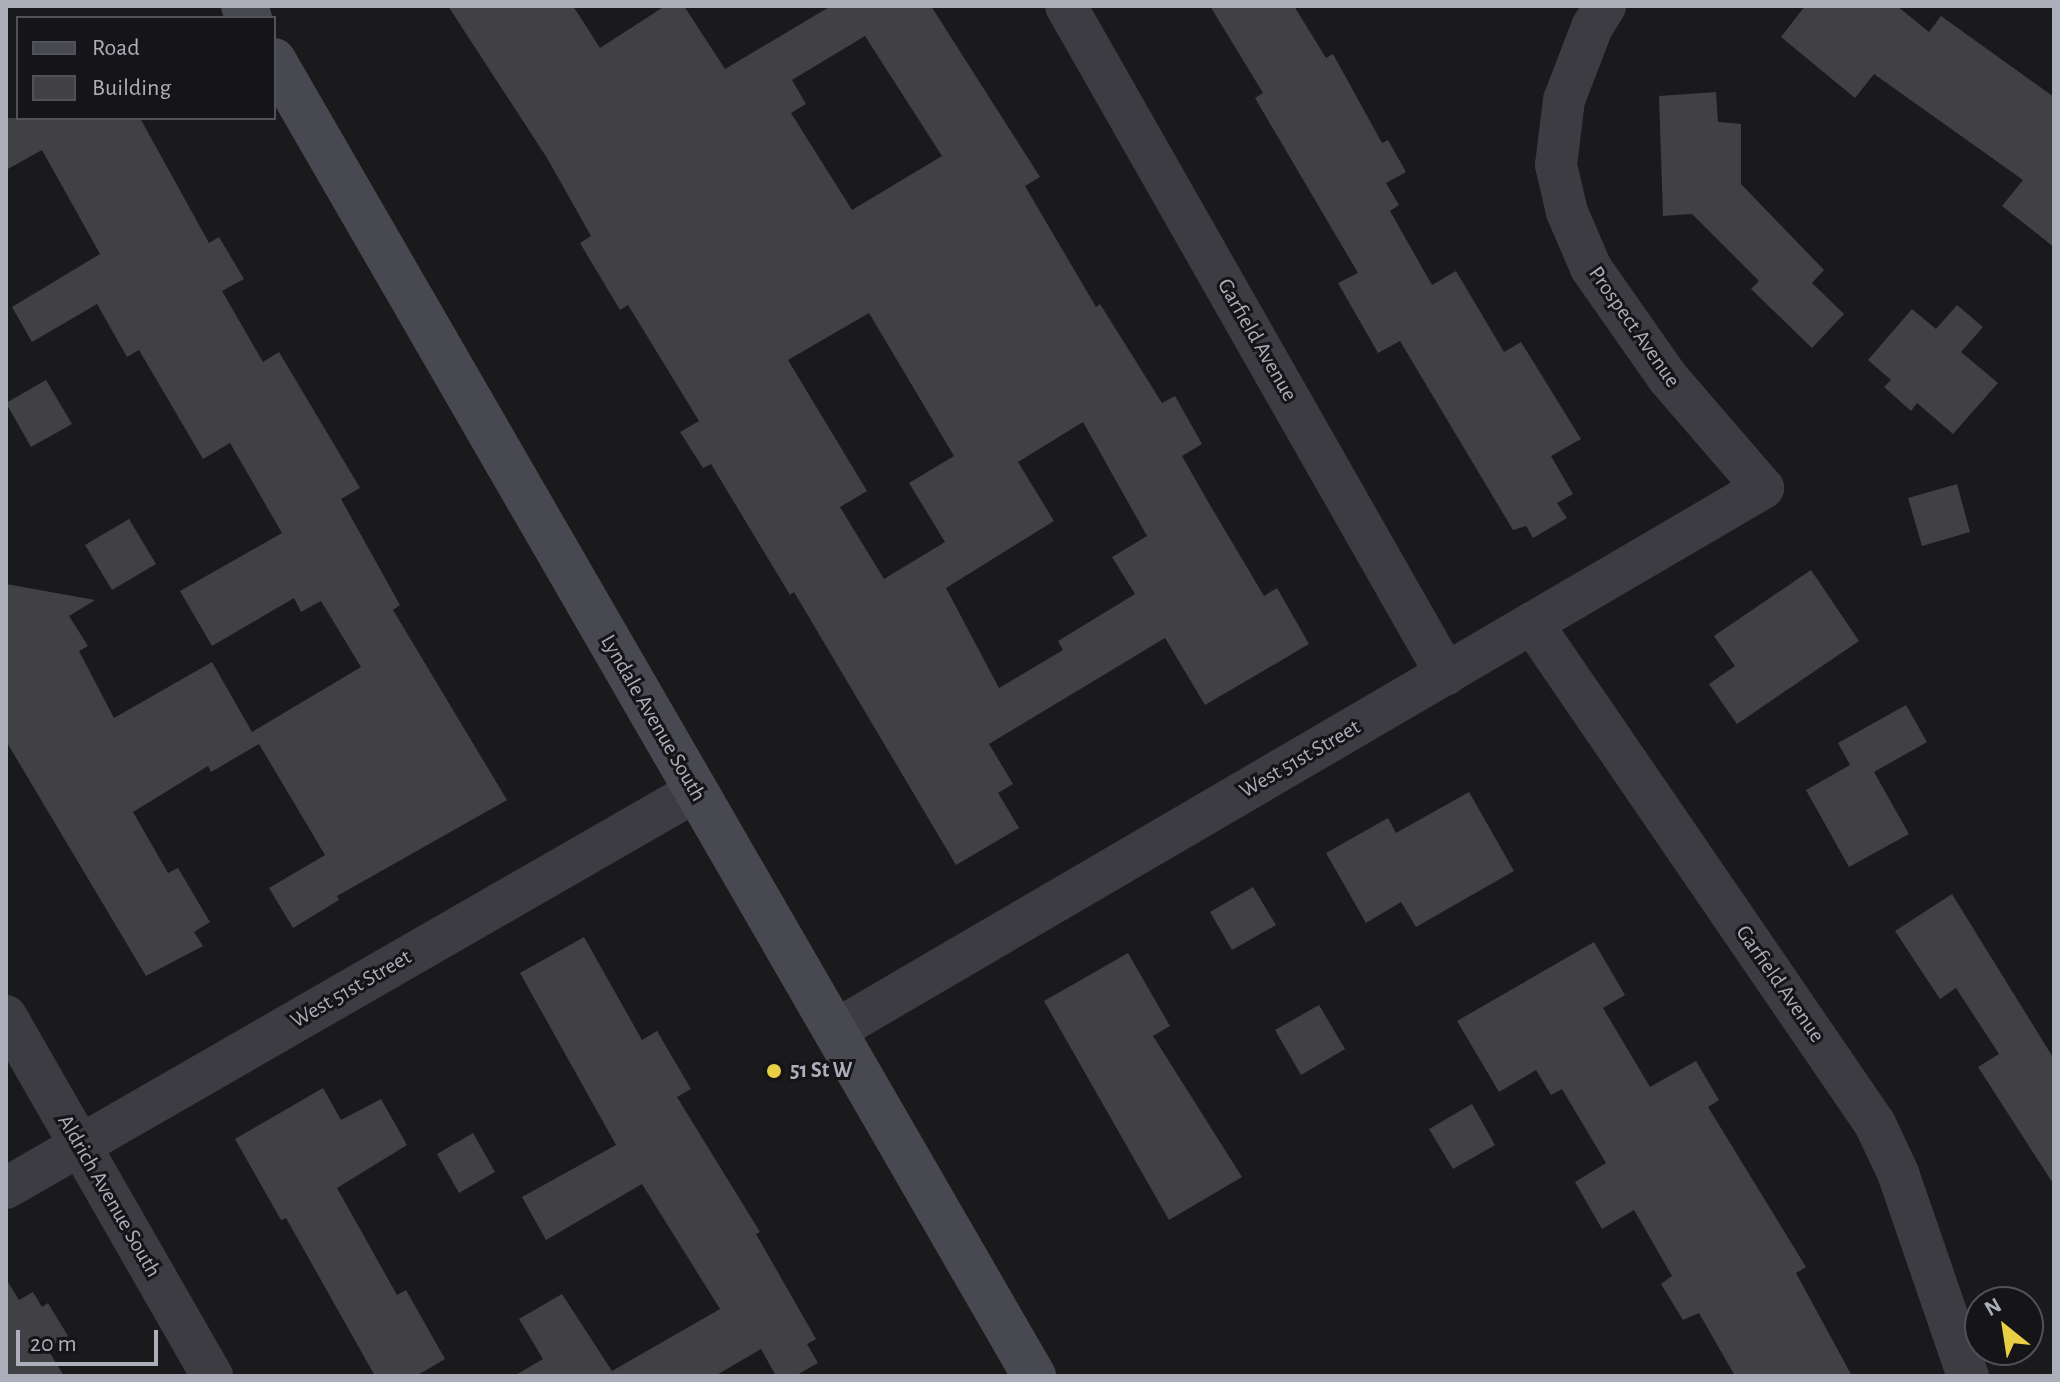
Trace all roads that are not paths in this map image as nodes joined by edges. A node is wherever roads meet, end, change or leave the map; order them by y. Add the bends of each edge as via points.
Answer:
1 (1066, 6) edge
2 (1605, 6) edge
3 (276, 63) edge
4 (1763, 488) joint
5 (1532, 623) junction
6 (1446, 674) junction
7 (696, 791) junction
8 (6, 1016) edge
9 (836, 1030) junction
10 (80, 1145) junction
11 (6, 1188) edge
12 (212, 1376) edge
13 (1034, 1376) edge
14 (1968, 1376) edge

1 - 6 street, Garfield Avenue
2 - 4 street, Prospect Avenue via 1564,100 1556,165 1567,212 1591,268 1668,378
3 - 7 main road, Lyndale Avenue South
4 - 5 street, West 51st Street
5 - 6 street, West 51st Street
5 - 14 street, Garfield Avenue via 1875,1124 1898,1173
6 - 9 street, West 51st Street
7 - 9 main road, Lyndale Avenue South
7 - 10 street, West 51st Street
8 - 10 street, Aldrich Avenue South
9 - 13 main road, Lyndale Avenue South
10 - 11 street, West 51st Street
10 - 12 street, Aldrich Avenue South

